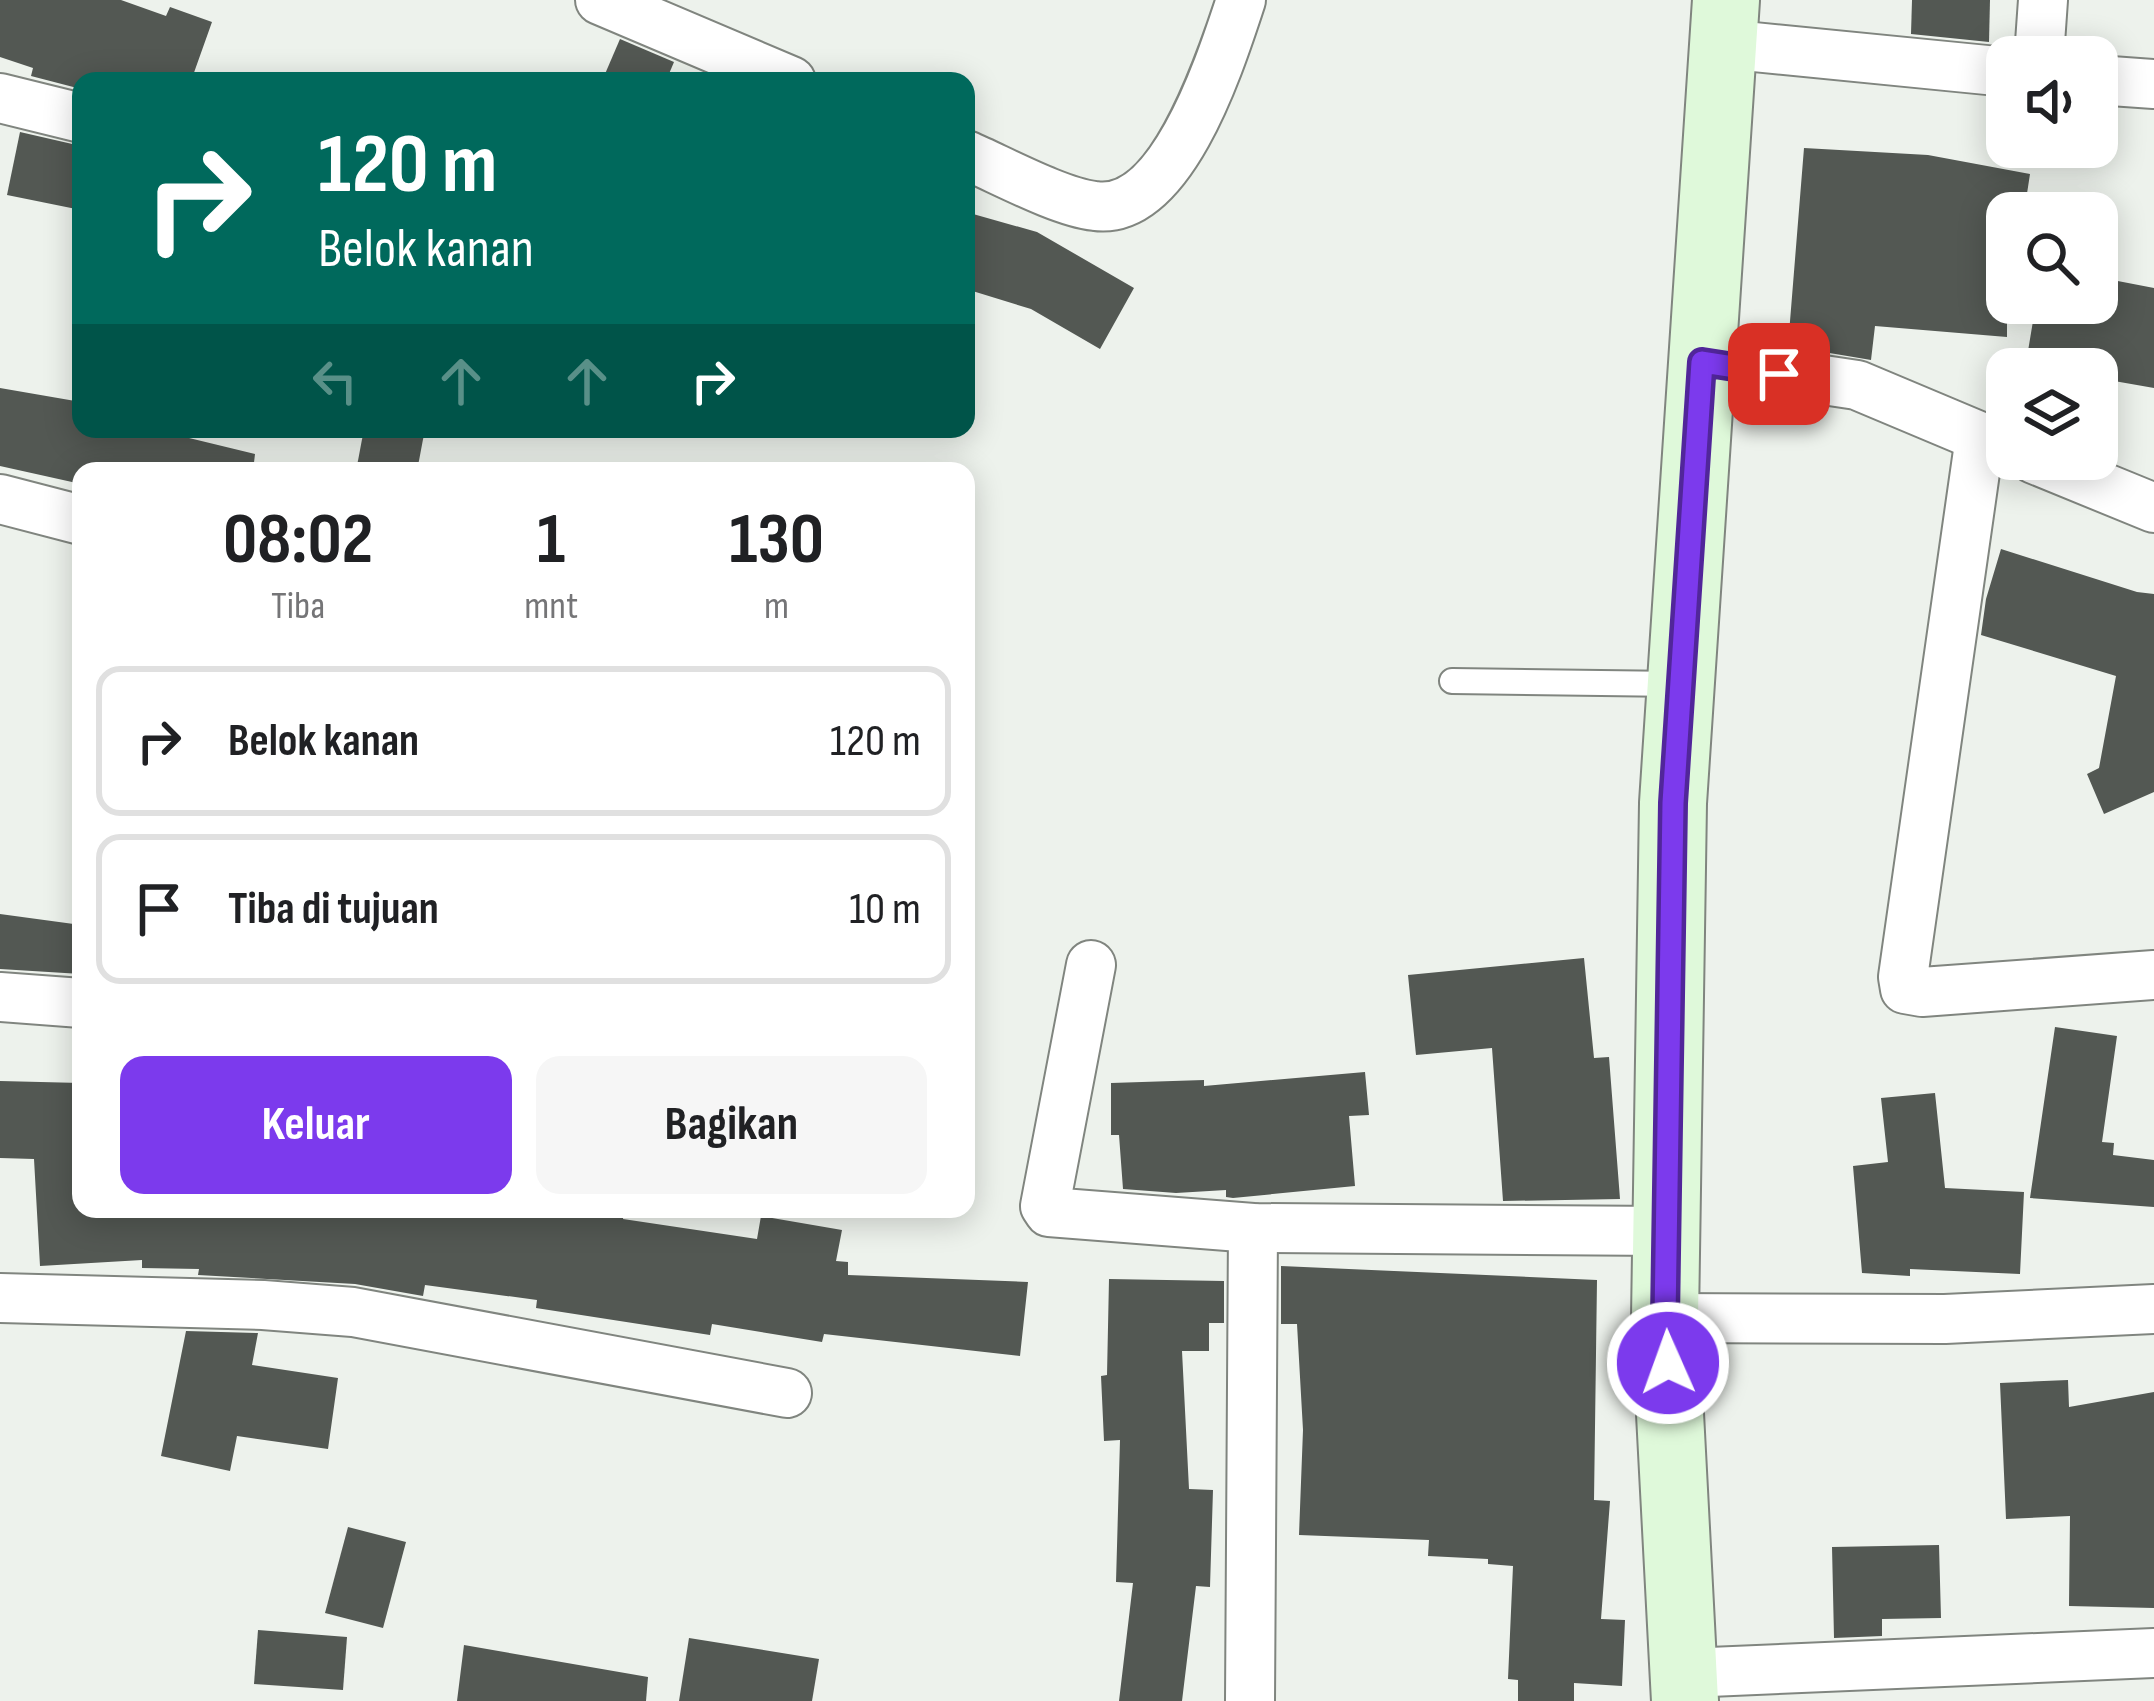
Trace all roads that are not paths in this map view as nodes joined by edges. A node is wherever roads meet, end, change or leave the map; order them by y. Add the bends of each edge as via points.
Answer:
1 (600, 0) edge
2 (1241, 0) edge
3 (2043, 0) edge
4 (1725, 22) edge
5 (2040, 36) edge
6 (1986, 68) edge
7 (769, 72) edge
8 (2118, 81) edge
9 (2154, 84) edge
10 (0, 98) edge
11 (72, 116) edge
12 (975, 159) edge
13 (1702, 362) junction
14 (1986, 440) edge
15 (1987, 480) edge
16 (2085, 480) edge
17 (0, 499) edge
18 (2154, 508) edge
19 (72, 518) edge
20 (1452, 681) dead end
21 (1681, 684) junction
22 (1091, 965) dead end
23 (2154, 975) edge
24 (0, 998) edge
25 (72, 1002) edge
26 (1253, 1228) junction
27 (1666, 1231) junction
28 (0, 1298) edge
29 (2154, 1309) edge
30 (1665, 1318) junction
31 (787, 1393) dead end
32 (2154, 1653) edge
33 (1685, 1687) edge
34 (1250, 1701) edge

1 - 7 street
2 - 12 street via 1190,131 1141,195 1095,206
3 - 5 street
4 - 6 street
4 - 13 main road
8 - 9 street
10 - 11 street
13 - 14 street via 1857,385
13 - 21 main road
15 - 23 street via 1905,988
16 - 18 street
17 - 19 street
20 - 21 lane
21 - 27 main road
22 - 26 street via 1045,1206 1057,1214
24 - 25 street
26 - 27 street
26 - 34 street
27 - 30 main road
28 - 31 street via 353,1312
29 - 30 street via 1946,1319
30 - 33 main road
32 - 33 street

